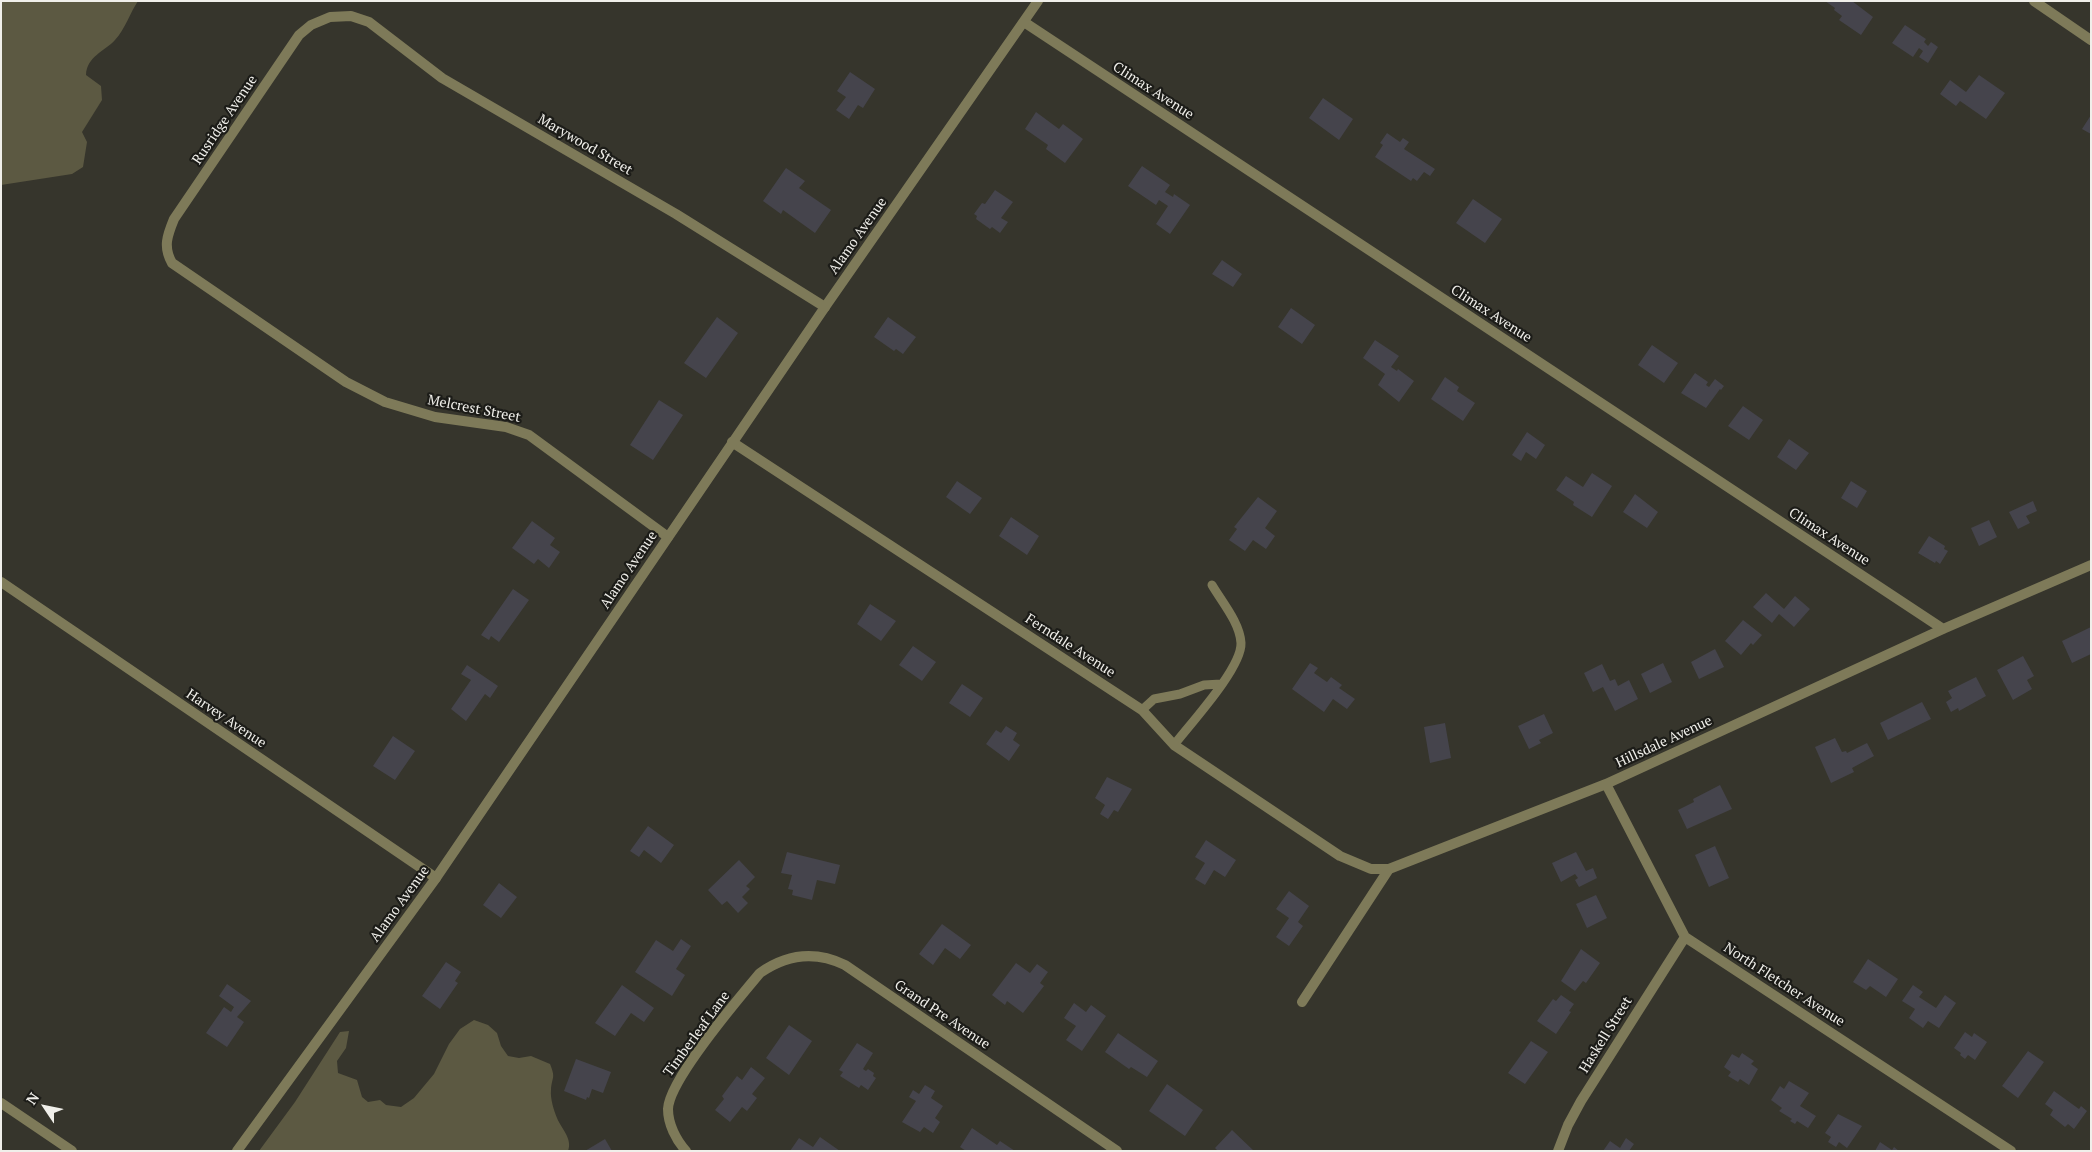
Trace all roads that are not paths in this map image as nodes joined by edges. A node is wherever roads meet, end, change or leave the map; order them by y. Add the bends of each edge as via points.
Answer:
1 (1038, 1) edge
2 (2034, 1) edge
3 (330, 16) joint
4 (1024, 22) junction
5 (2091, 40) edge
6 (168, 256) joint
7 (825, 306) junction
8 (732, 442) junction
9 (668, 538) junction
10 (2091, 565) edge
11 (1, 582) edge
12 (1212, 585) dead end
13 (1943, 629) junction
14 (1221, 684) junction
15 (1142, 710) junction
16 (1174, 745) junction
17 (1606, 784) junction
18 (1389, 869) junction
19 (436, 878) junction
20 (1685, 936) junction
21 (746, 989) joint
22 (1302, 1002) dead end
23 (1, 1103) edge
24 (72, 1151) edge
25 (237, 1151) edge
26 (686, 1151) edge
27 (1117, 1151) edge
28 (1558, 1151) edge
29 (2011, 1151) edge

1 - 4 street, Alamo Avenue
2 - 5 street
3 - 6 street, Rusridge Avenue via 299,35 174,219 165,247
3 - 7 street, Marywood Street via 351,16 369,22 442,78 676,214
4 - 7 street, Alamo Avenue
4 - 13 street, Climax Avenue
6 - 9 street, Melcrest Street via 179,270 346,382 385,402 435,417 506,427 529,435
7 - 8 street, Alamo Avenue
8 - 9 street, Alamo Avenue
8 - 15 street, Ferndale Avenue
9 - 19 street, Alamo Avenue
10 - 13 street, Hillsdale Avenue
11 - 19 street, Harvey Avenue
12 - 14 lane via 1237,628 1241,644 1238,659
13 - 17 street, Hillsdale Avenue
14 - 15 lane via 1204,685 1154,699
14 - 16 lane
15 - 16 street, Ferndale Avenue
16 - 18 street, Ferndale Avenue via 1340,856 1371,869
17 - 18 street, Hillsdale Avenue
17 - 20 street, North Fletcher Avenue
18 - 22 street
19 - 25 street, Alamo Avenue
20 - 28 street, Haskell Street via 1580,1101
20 - 29 street, North Fletcher Avenue
21 - 26 street, Timberleaf Lane via 683,1073 672,1093 668,1109 671,1126
21 - 27 street, Grand Pre Avenue via 771,965 796,956 831,958
23 - 24 street

